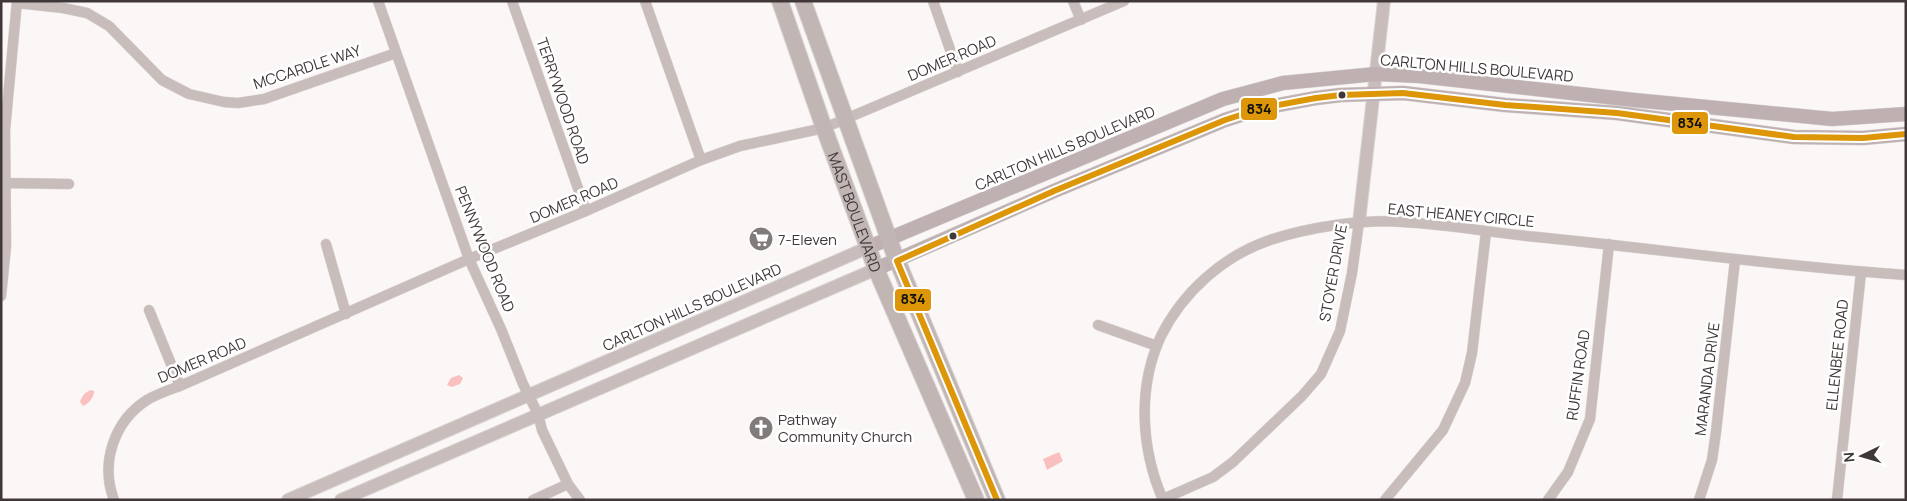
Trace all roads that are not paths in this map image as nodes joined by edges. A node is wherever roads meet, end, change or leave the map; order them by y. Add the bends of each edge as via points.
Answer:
1 (378, 1) edge
2 (512, 1) edge
3 (645, 1) edge
4 (780, 1) edge
5 (803, 1) edge
6 (933, 1) edge
7 (1073, 1) edge
8 (1124, 1) edge
9 (1384, 1) edge
10 (17, 2) edge
11 (1081, 20) junction
12 (396, 53) junction
13 (958, 72) junction
14 (1376, 74) junction
15 (1373, 94) junction
16 (1906, 114) edge
17 (844, 119) junction
18 (824, 128) junction
19 (1906, 134) edge
20 (701, 160) junction
21 (6, 183) junction
22 (69, 184) dead end
23 (586, 211) junction
24 (1358, 222) junction
25 (1486, 232) junction
26 (888, 239) junction
27 (326, 244) dead end
28 (1609, 244) junction
29 (869, 248) junction
30 (469, 259) junction
31 (1735, 260) junction
32 (897, 261) junction
33 (876, 269) junction
34 (1861, 272) junction
35 (1906, 275) edge
36 (1, 296) edge
37 (149, 310) dead end
38 (346, 314) junction
39 (1098, 326) dead end
40 (1157, 346) junction
41 (180, 386) junction
42 (530, 396) junction
43 (538, 414) junction
44 (568, 484) junction
45 (993, 498) edge
46 (1163, 499) edge
47 (114, 500) edge
48 (288, 500) edge
49 (341, 500) edge
50 (533, 500) edge
51 (580, 500) edge
52 (976, 500) edge
53 (1385, 500) edge
54 (1548, 500) edge
55 (1699, 500) edge
56 (1837, 500) edge

1 - 12 street, PENNYWOOD ROAD
2 - 23 street, TERRYWOOD ROAD
3 - 20 street
4 - 18 main road, MAST BOULEVARD
5 - 17 main road, MAST BOULEVARD
6 - 13 street
7 - 11 street
8 - 11 street, DOMER ROAD
9 - 14 street, STOYER DRIVE
10 - 12 street, MCCARDLE WAY via 87,13 114,31 162,80 189,94 224,102 264,99
10 - 21 street via 5,130
11 - 13 street, DOMER ROAD
12 - 30 street, PENNYWOOD ROAD
13 - 17 street, DOMER ROAD
14 - 15 street, STOYER DRIVE
14 - 16 main road, CARLTON HILLS BOULEVARD via 1832,119
14 - 26 main road, CARLTON HILLS BOULEVARD via 1283,83 1223,99
15 - 19 main road, CARLTON HILLS BOULEVARD via 1403,93 1617,113 1794,137 1863,138
15 - 24 street, STOYER DRIVE
15 - 32 main road, CARLTON HILLS BOULEVARD via 1316,98 1262,108 1224,120
17 - 18 street, DOMER ROAD
17 - 26 main road, MAST BOULEVARD
18 - 20 street, DOMER ROAD via 740,146
18 - 29 main road, MAST BOULEVARD
20 - 23 street, DOMER ROAD
21 - 22 street
21 - 36 street via 6,246
23 - 30 street, DOMER ROAD
24 - 25 street, EAST HEANEY CIRCLE via 1403,222
24 - 40 street, EAST HEANEY CIRCLE via 1284,236 1240,253 1214,270 1191,292 1172,317
24 - 46 street, STOYER DRIVE via 1345,313 1321,374 1233,462 1213,477
25 - 28 street, EAST HEANEY CIRCLE
25 - 53 street via 1472,353 1465,383 1443,430
26 - 29 main road, CARLTON HILLS BOULEVARD
26 - 32 main road, MAST BOULEVARD
27 - 38 street
28 - 31 street, EAST HEANEY CIRCLE
28 - 54 street, RUFFIN ROAD via 1590,418 1568,472
29 - 33 main road, MAST BOULEVARD
29 - 42 street, CARLTON HILLS BOULEVARD
30 - 38 street, DOMER ROAD
30 - 42 street, PENNYWOOD ROAD
31 - 34 street, EAST HEANEY CIRCLE
31 - 55 street, MARANDA DRIVE via 1712,460
32 - 33 main road, CARLTON HILLS BOULEVARD
32 - 45 main road, MAST BOULEVARD
33 - 43 street, CARLTON HILLS BOULEVARD
33 - 52 main road, MAST BOULEVARD
34 - 35 street, EAST HEANEY CIRCLE
34 - 56 street, ELLENBEE ROAD
37 - 41 street
38 - 41 street, DOMER ROAD
39 - 40 street
40 - 46 street, EAST HEANEY CIRCLE via 1148,379 1145,421 1150,464
41 - 47 street, DOMER ROAD via 148,400 119,429 108,464
42 - 43 street, PENNYWOOD ROAD
42 - 48 street, CARLTON HILLS BOULEVARD
43 - 44 street, PENNYWOOD ROAD via 542,430
43 - 49 street, CARLTON HILLS BOULEVARD
44 - 50 street
44 - 51 street, PENNYWOOD ROAD

